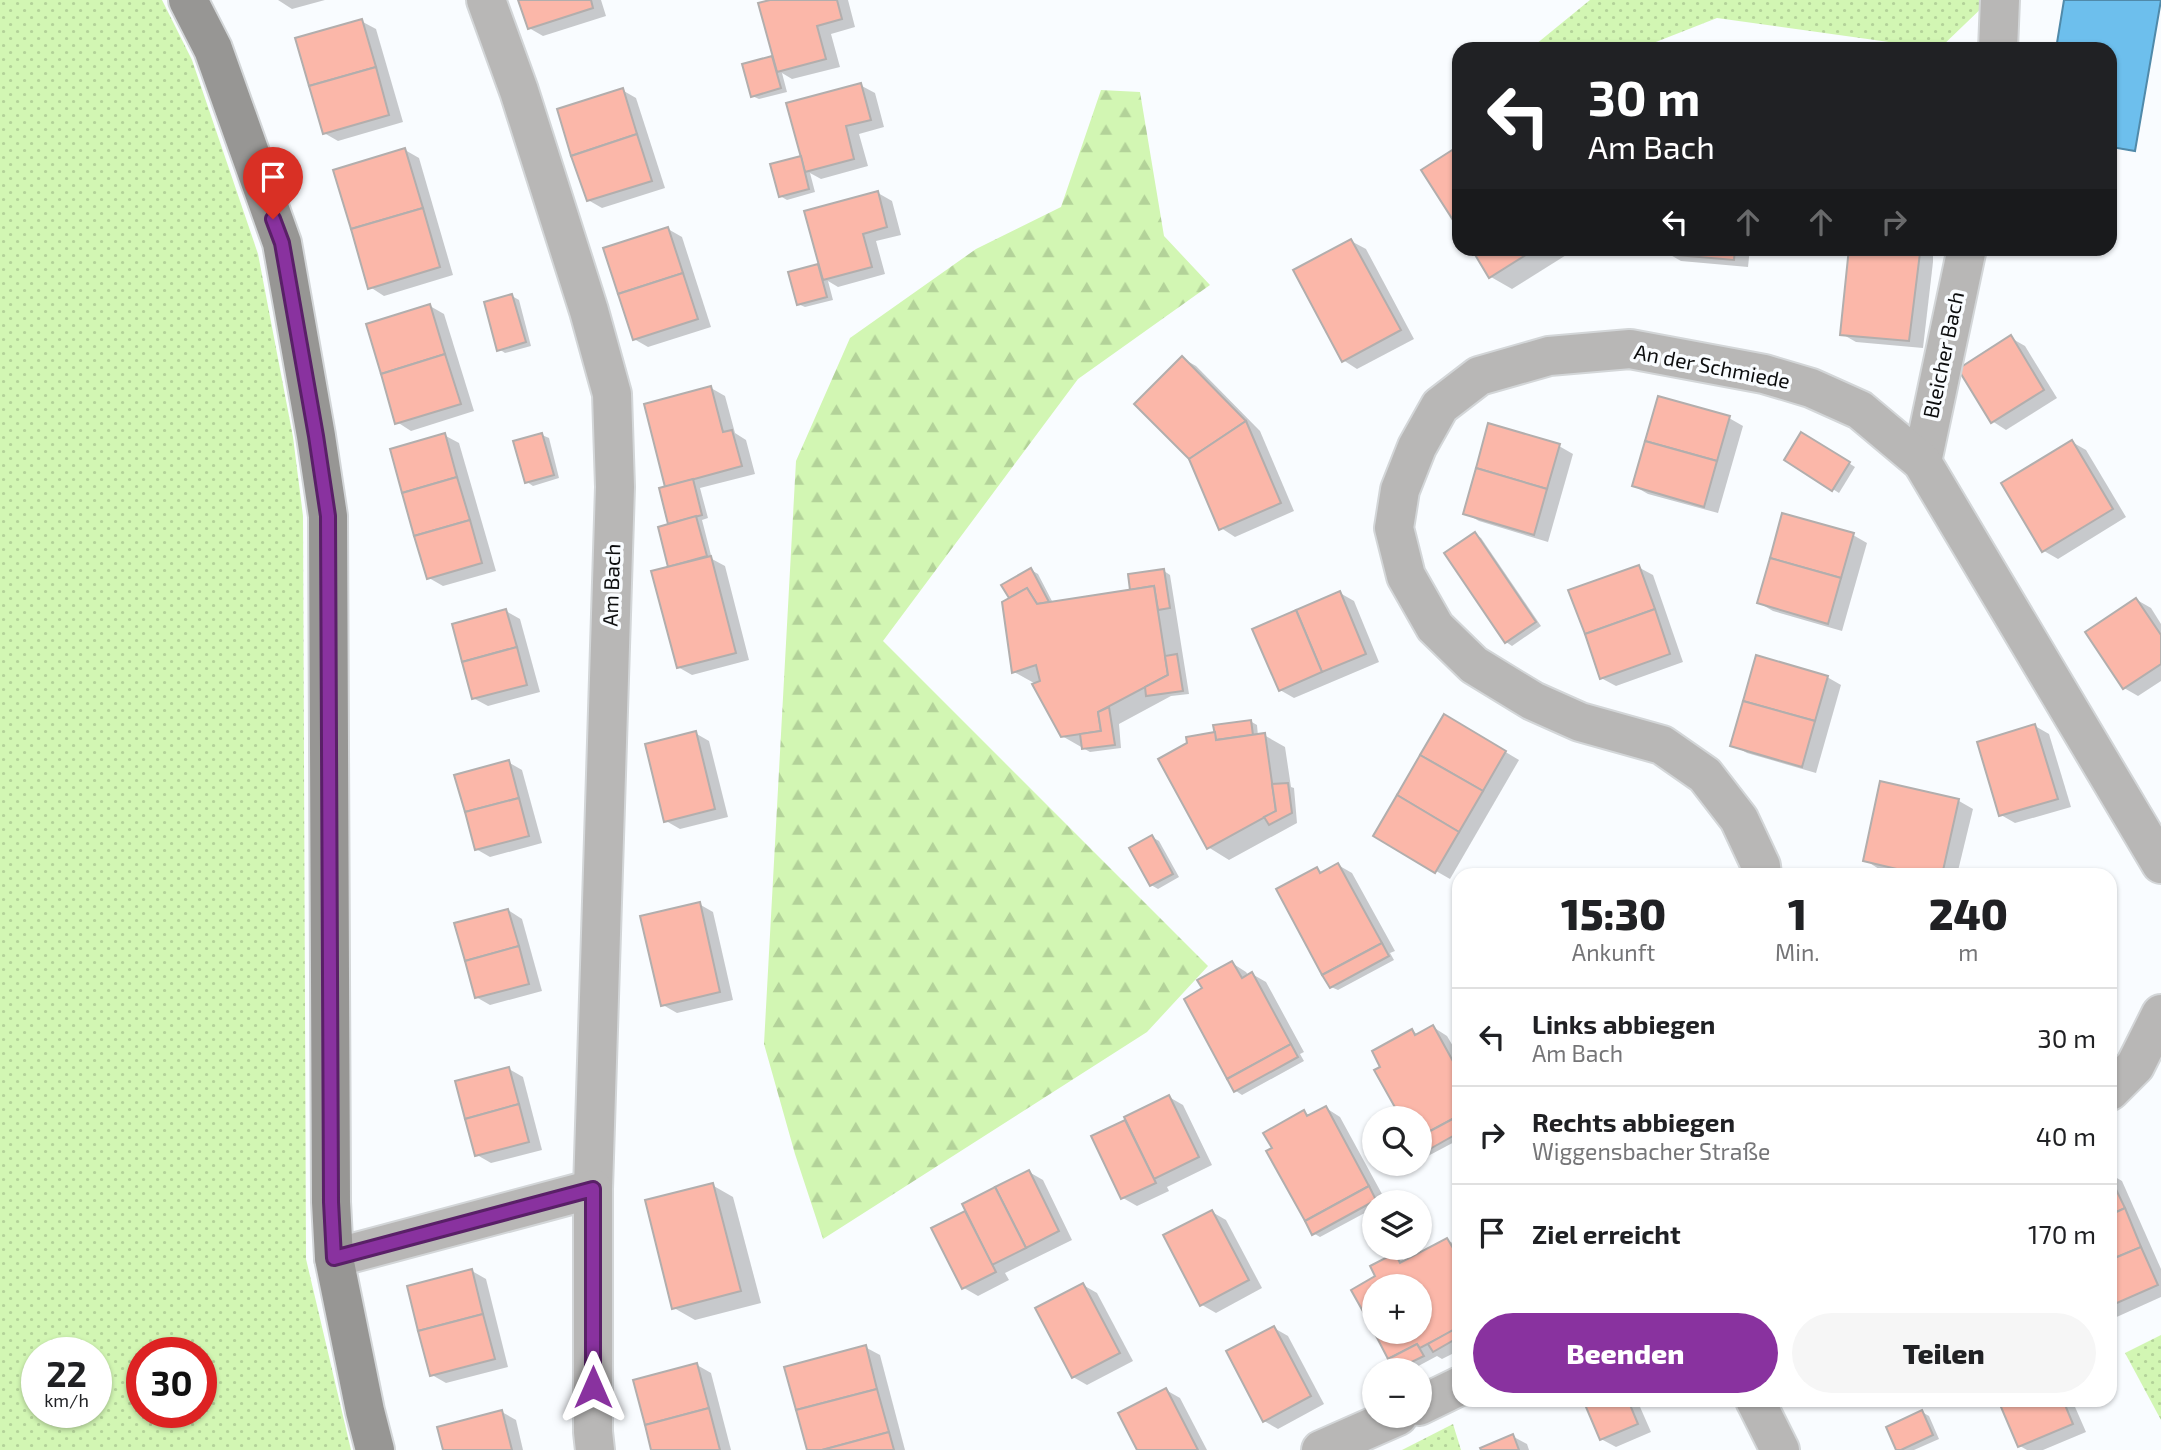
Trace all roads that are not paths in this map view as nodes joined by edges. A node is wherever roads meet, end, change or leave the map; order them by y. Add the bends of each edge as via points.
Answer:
1 (188, 0) edge
2 (486, 0) edge
3 (2000, 0) edge
4 (1998, 42) edge
5 (1965, 256) edge
6 (1922, 463) junction
7 (2161, 864) edge
8 (1761, 868) edge
9 (2161, 1014) edge
10 (2117, 1084) edge
11 (593, 1189) junction
12 (334, 1258) junction
13 (1452, 1391) edge
14 (1432, 1400) edge
15 (1758, 1407) edge
16 (1371, 1428) edge
17 (375, 1450) edge
18 (595, 1450) edge
19 (1321, 1450) edge
20 (1780, 1450) edge

1 - 12 street via 213,48 282,243 328,516
2 - 11 street, Am Bach via 519,91 612,394 615,487
3 - 4 street
5 - 6 street, Bleicher Bach
6 - 7 street, An der Schmiede
6 - 8 street, An der Schmiede via 1860,410 1811,388 1764,374 1630,349 1549,356 1479,376 1440,406 1417,447 1400,490 1394,528 1406,576 1435,627 1474,665 1533,701 1580,722 1662,745 1705,775 1739,819
9 - 10 street via 2135,1066
11 - 12 street
11 - 18 street, Am Bach
12 - 17 street
13 - 14 street
15 - 20 street
16 - 19 street

